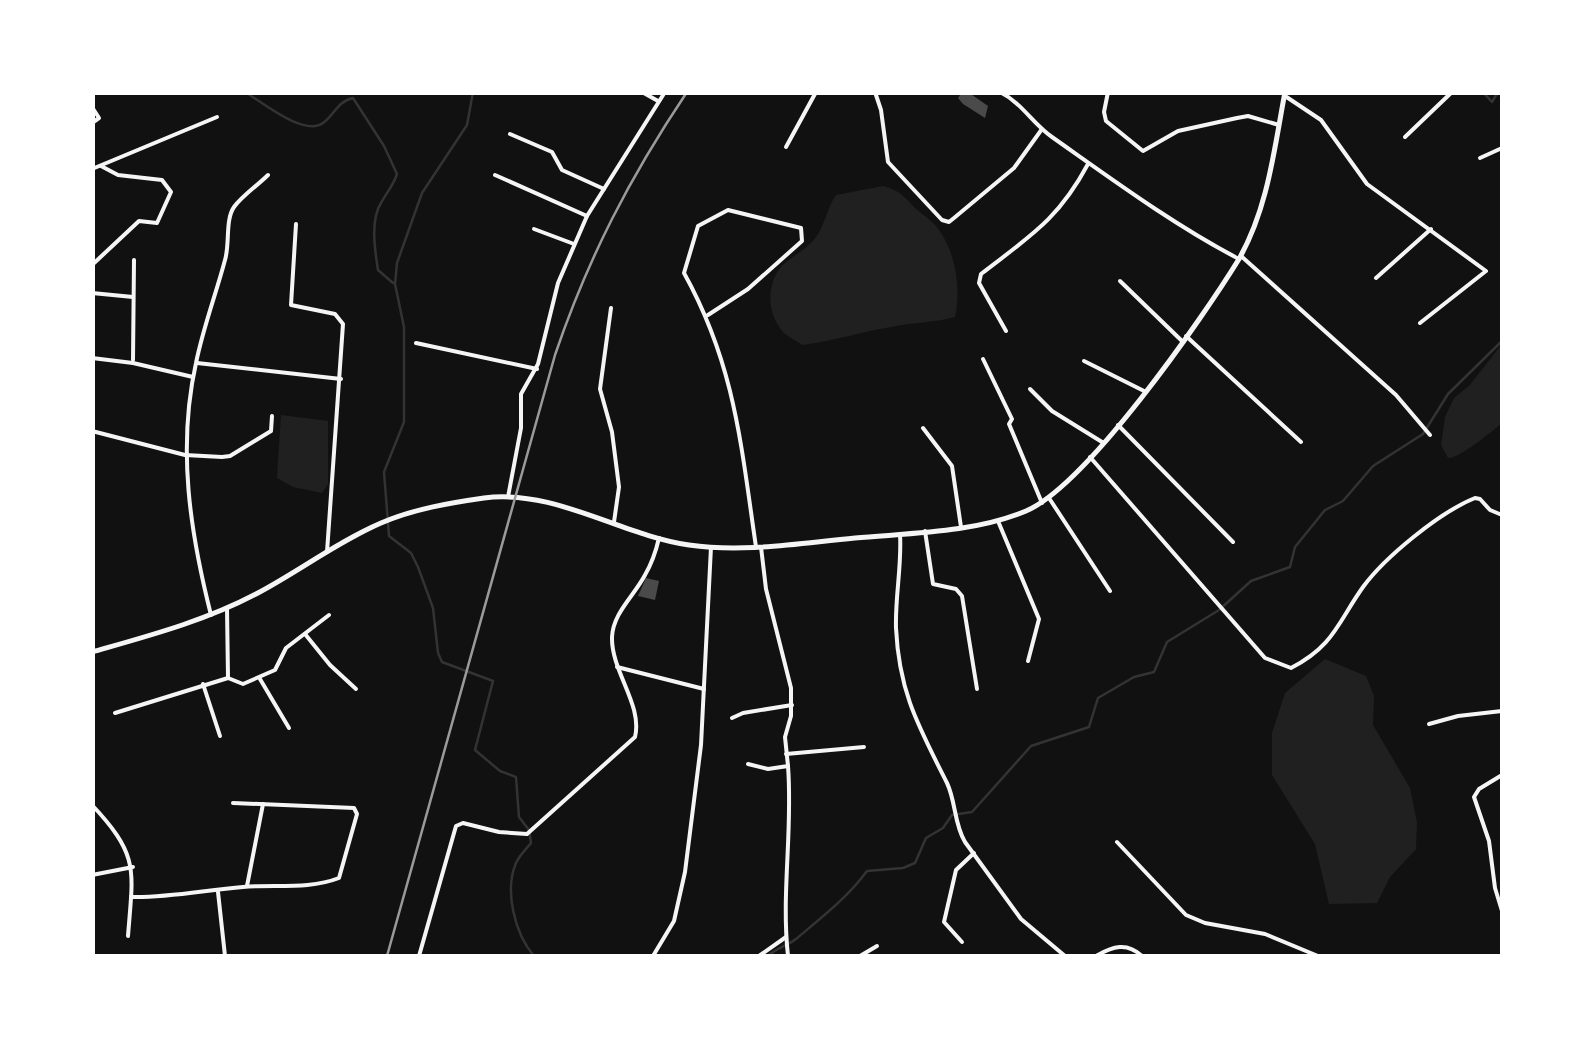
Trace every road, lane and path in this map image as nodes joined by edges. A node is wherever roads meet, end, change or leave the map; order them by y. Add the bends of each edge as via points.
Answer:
1 (642, 92) edge
2 (664, 92) edge
3 (816, 92) edge
4 (876, 92) edge
5 (1018, 92) edge
6 (1108, 92) edge
7 (1452, 92) edge
8 (1004, 94) edge
9 (1285, 94) edge
10 (1013, 100) junction
11 (658, 101) junction
12 (92, 107) edge
13 (218, 116) dead end
14 (92, 123) edge
15 (1279, 125) junction
16 (1042, 129) junction
17 (510, 134) dead end
18 (1404, 137) dead end
19 (786, 147) dead end
20 (1502, 148) edge
21 (1480, 158) dead end
22 (1088, 162) junction
23 (101, 166) junction
24 (92, 169) edge
25 (268, 175) dead end
26 (495, 175) dead end
27 (604, 188) junction
28 (587, 216) junction
29 (296, 224) dead end
30 (534, 229) dead end
31 (1431, 229) junction
32 (574, 244) junction
33 (1240, 258) junction
34 (134, 260) dead end
35 (92, 265) edge
36 (1376, 278) dead end
37 (1120, 281) dead end
38 (92, 293) edge
39 (134, 298) junction
40 (612, 308) dead end
41 (708, 315) junction
42 (1420, 323) dead end
43 (1006, 331) dead end
44 (1184, 338) junction
45 (416, 343) dead end
46 (92, 358) edge
47 (983, 360) dead end
48 (1084, 361) dead end
49 (133, 362) junction
50 (196, 363) junction
51 (536, 369) junction
52 (193, 376) junction
53 (341, 379) junction
54 (1030, 389) dead end
55 (1144, 391) junction
56 (272, 416) dead end
57 (1118, 425) junction
58 (923, 428) dead end
59 (92, 430) edge
60 (1430, 435) dead end
61 (1301, 442) dead end
62 (1102, 443) junction
63 (186, 455) junction
64 (1090, 456) junction
65 (508, 497) junction
66 (1048, 498) junction
67 (1042, 503) junction
68 (1502, 514) edge
69 (998, 521) junction
70 (614, 522) junction
71 (960, 527) junction
72 (924, 531) junction
73 (900, 534) junction
74 (660, 538) junction
75 (1232, 542) dead end
76 (711, 547) junction
77 (759, 547) junction
78 (328, 552) junction
79 (1110, 591) dead end
80 (227, 608) junction
81 (211, 615) junction
82 (329, 616) dead end
83 (306, 634) junction
84 (92, 652) edge
85 (1028, 661) dead end
86 (617, 667) junction
87 (228, 678) junction
88 (260, 679) junction
89 (202, 684) junction
90 (356, 689) dead end
91 (704, 689) junction
92 (977, 689) dead end
93 (792, 705) junction
94 (1502, 711) edge
95 (116, 713) dead end
96 (732, 718) dead end
97 (1429, 724) dead end
98 (289, 728) dead end
99 (220, 736) dead end
100 (864, 747) dead end
101 (786, 754) junction
102 (748, 764) dead end
103 (788, 766) junction
104 (1502, 775) edge
105 (233, 803) dead end
106 (263, 804) junction
107 (92, 805) edge
108 (1116, 842) dead end
109 (974, 853) junction
110 (133, 867) junction
111 (92, 875) edge
112 (247, 886) junction
113 (218, 890) junction
114 (131, 897) junction
115 (1502, 910) edge
116 (128, 936) dead end
117 (786, 937) junction
118 (962, 942) dead end
119 (877, 946) dead end
120 (226, 956) edge
121 (419, 956) edge
122 (652, 956) edge
123 (759, 956) edge
124 (788, 956) edge
125 (860, 956) edge
126 (1065, 956) edge
127 (1096, 956) edge
128 (1142, 956) edge
129 (1318, 956) edge

1 - 11 street
2 - 11 street
3 - 19 street
4 - 16 street via 888,162 942,220 954,218 1014,168
5 - 10 street
6 - 15 street via 1103,117 1143,151 1178,131 1237,118
7 - 18 street
8 - 10 street
9 - 15 main road
9 - 31 street via 1321,120 1367,184
10 - 16 street
11 - 27 street
12 - 14 street via 99,118
13 - 23 street
15 - 33 main road via 1266,196
16 - 22 street
17 - 27 street via 552,152 562,170
20 - 21 street
22 - 33 street via 1200,239
22 - 43 street via 1052,218 981,274 979,283
23 - 24 street
23 - 35 street via 162,180 171,192 158,223 139,221
25 - 50 street via 232,213
26 - 28 street
27 - 28 street
28 - 32 street
29 - 53 street via 291,305 340,318
30 - 32 street
31 - 36 street
31 - 42 street via 1486,272
32 - 51 street
33 - 44 main road
33 - 60 street via 1396,395
34 - 39 street
37 - 44 street
38 - 39 street
39 - 49 street
40 - 70 street via 600,389 619,487
41 - 41 street via 802,241 801,228 728,210 698,226 684,273
41 - 77 street via 725,361
44 - 55 main road
44 - 61 street
45 - 51 street
46 - 49 street
47 - 67 street
48 - 55 street
49 - 52 street
50 - 52 street
50 - 53 street
51 - 65 street via 522,394
52 - 63 street
53 - 78 street
54 - 62 street
55 - 57 main road
56 - 63 street via 271,431 230,456
57 - 62 main road
57 - 75 street
58 - 71 street via 952,466
59 - 63 street
62 - 64 main road
63 - 81 street via 191,525
64 - 66 main road
64 - 68 street via 1265,658 1292,668 1339,630 1364,586 1428,528 1474,498
65 - 70 main road
65 - 78 main road via 436,506 381,523
66 - 67 main road
66 - 79 street
67 - 69 main road
69 - 71 main road
69 - 85 street via 1039,619
70 - 74 main road
71 - 72 main road
72 - 73 main road
72 - 92 street via 933,584 962,596
73 - 77 main road
73 - 109 street via 896,626 904,690 952,797 958,831
74 - 76 main road
74 - 86 street via 644,578 616,618
76 - 77 main road
76 - 91 street
77 - 93 street
78 - 80 main road
80 - 81 main road
80 - 87 street
81 - 84 main road
82 - 83 street
83 - 88 street
83 - 90 street
86 - 91 street
86 - 121 street via 635,737 536,829 520,835 456,826
87 - 88 street via 243,684
87 - 89 street
88 - 98 street
89 - 95 street
89 - 99 street
91 - 122 street via 685,872 674,920
93 - 96 street
93 - 101 street
94 - 97 street
100 - 101 street
101 - 103 street
102 - 103 street
103 - 117 street
104 - 115 street via 1474,797
105 - 106 street
106 - 112 street
106 - 112 street via 350,807 357,814 339,878
107 - 110 street via 124,844
108 - 129 street via 1186,915 1265,934
109 - 118 street via 956,870 944,922
109 - 126 street via 1021,919
110 - 111 street
110 - 114 street
112 - 113 street
113 - 114 street
113 - 120 street
114 - 116 street
117 - 123 street
117 - 124 street
119 - 125 street
127 - 128 street via 1123,946

